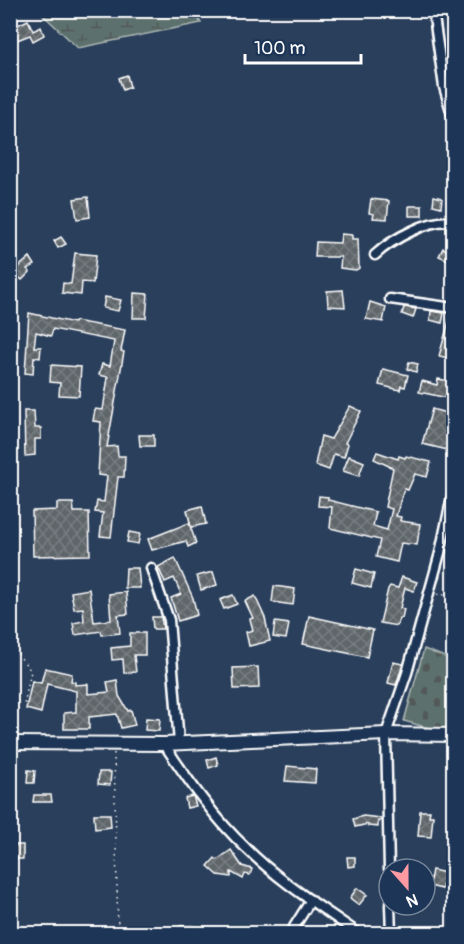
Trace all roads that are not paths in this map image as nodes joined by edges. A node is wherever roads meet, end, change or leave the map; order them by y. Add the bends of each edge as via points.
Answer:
1 (433, 10) edge
2 (453, 121) edge
3 (453, 222) edge
4 (375, 255) dead end
5 (390, 299) dead end
6 (453, 308) edge
7 (453, 488) edge
8 (151, 568) dead end
9 (386, 734) junction
10 (453, 735) edge
11 (10, 743) edge
12 (179, 743) junction
13 (164, 744) junction
14 (389, 857) edge
15 (311, 900) junction
16 (390, 917) edge
17 (345, 929) edge
18 (294, 933) edge
19 (359, 933) edge
20 (391, 933) edge

1 - 2 street
3 - 4 street via 445,220 404,235
5 - 6 street
7 - 9 street via 440,553
8 - 12 street via 169,620
9 - 10 main road
9 - 12 main road
9 - 14 street
11 - 13 main road
12 - 13 main road
13 - 15 street via 190,784 245,848
15 - 17 street
15 - 18 street
16 - 20 street
17 - 19 street

